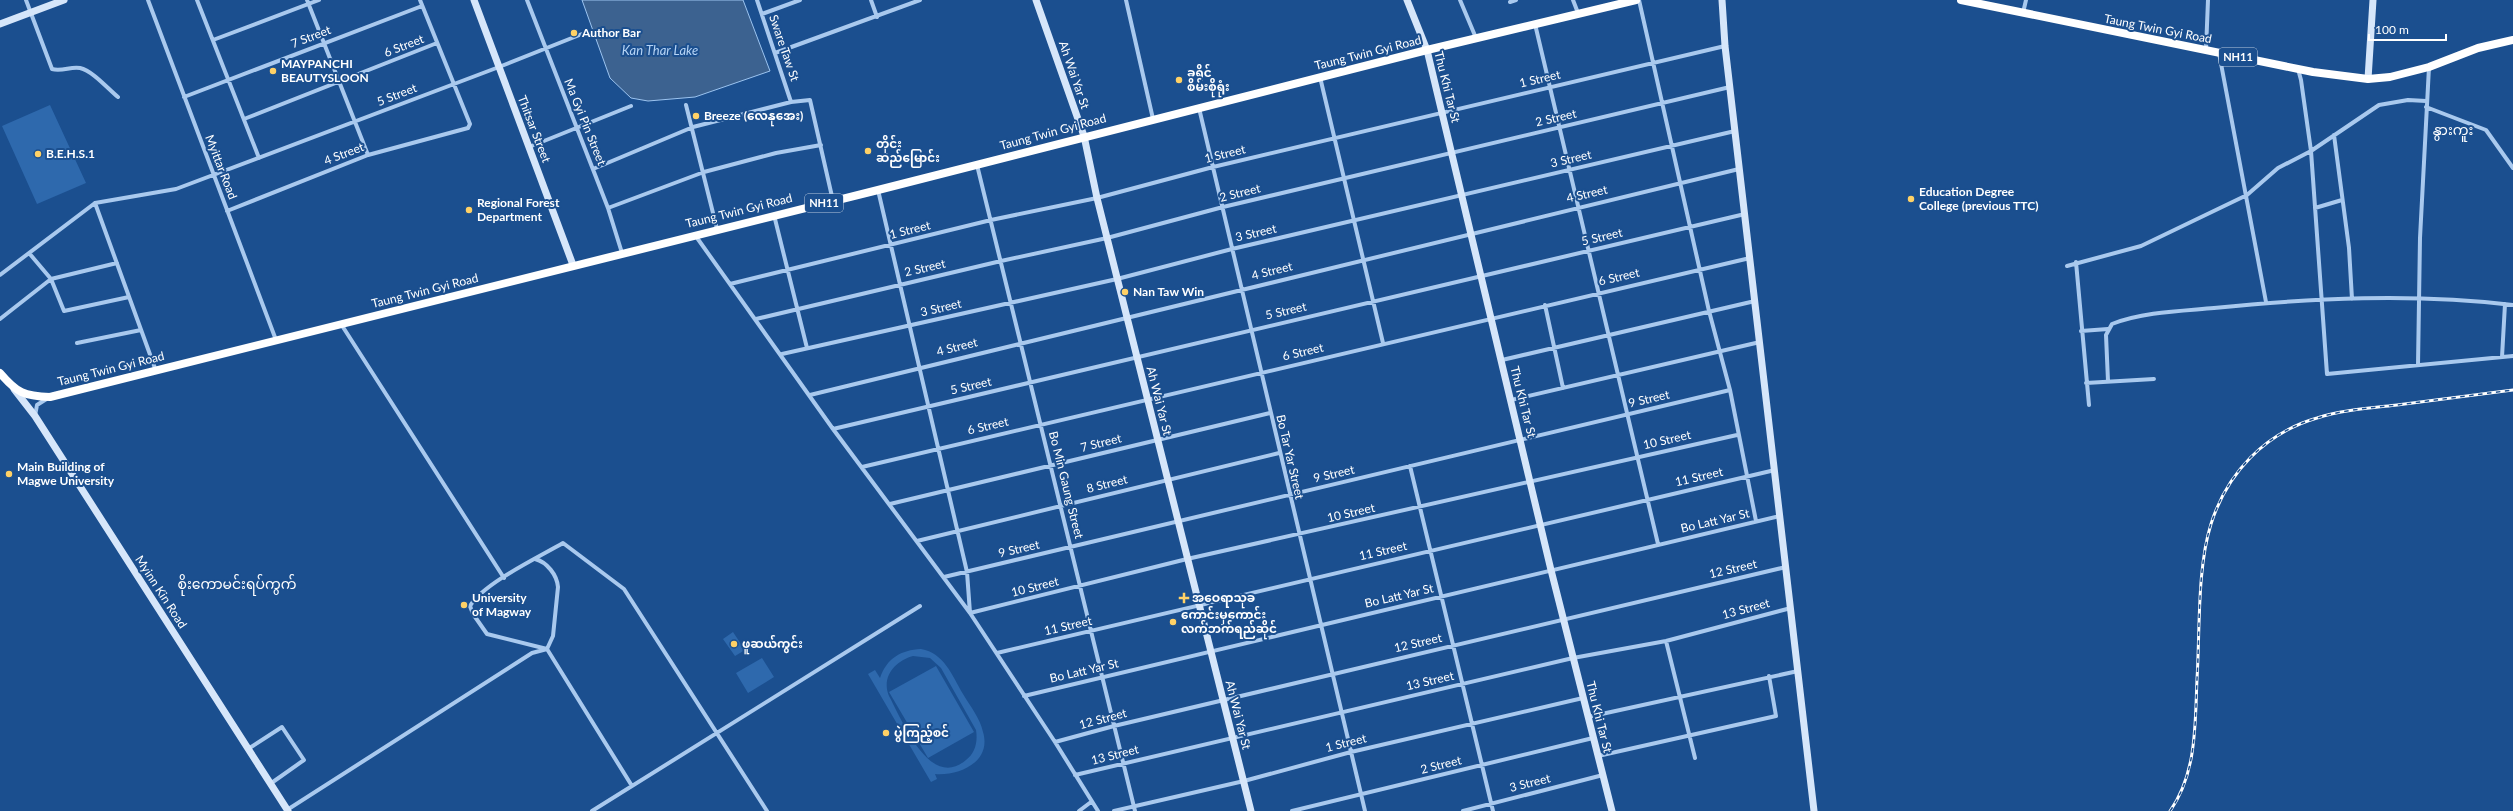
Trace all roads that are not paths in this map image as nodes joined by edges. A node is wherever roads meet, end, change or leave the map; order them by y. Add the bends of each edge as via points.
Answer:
1 (26, 0) edge
2 (64, 0) edge
3 (148, 0) edge
4 (199, 0) edge
5 (319, 0) edge
6 (420, 0) edge
7 (474, 0) edge
8 (527, 0) edge
9 (757, 0) edge
10 (800, 0) edge
11 (870, 0) edge
12 (920, 0) edge
13 (1036, 0) edge
14 (1126, 0) edge
15 (1407, 0) edge
16 (1460, 0) edge
17 (1516, 0) edge
18 (1573, 0) edge
19 (1638, 0) edge
20 (1722, 0) edge
21 (1961, 0) edge
22 (2026, 0) edge
23 (2208, 0) edge
24 (2373, 0) edge
25 (308, 2) edge
26 (1510, 2) dead end
27 (422, 6) junction
28 (30, 13) junction
29 (1578, 13) junction
30 (2023, 13) junction
31 (762, 14) junction
32 (877, 17) junction
33 (0, 24) edge
34 (1535, 24) junction
35 (587, 32) dead end
36 (1476, 38) junction
37 (213, 40) junction
38 (2513, 40) edge
39 (324, 43) junction
40 (437, 43) junction
41 (1725, 46) junction
42 (545, 49) junction
43 (1427, 50) junction
44 (2206, 50) junction
45 (775, 53) junction
46 (2219, 53) junction
47 (1654, 63) junction
48 (499, 67) junction
49 (2429, 67) junction
50 (2297, 68) junction
51 (1320, 77) junction
52 (228, 80) junction
53 (2368, 80) junction
54 (339, 81) junction
55 (453, 84) junction
56 (1550, 87) junction
57 (1730, 87) junction
58 (118, 97) dead end
59 (184, 97) junction
60 (2426, 101) junction
61 (792, 102) junction
62 (1663, 103) junction
63 (686, 105) dead end
64 (631, 106) dead end
65 (2426, 107) junction
66 (1199, 108) junction
67 (1442, 112) junction
68 (244, 118) junction
69 (1153, 119) junction
70 (354, 122) junction
71 (693, 127) junction
72 (1559, 127) junction
73 (577, 128) junction
74 (1735, 131) junction
75 (2334, 135) junction
76 (1084, 136) junction
77 (1334, 138) junction
78 (821, 144) junction
79 (1673, 145) junction
80 (529, 147) junction
81 (2311, 152) junction
82 (1452, 153) junction
83 (368, 154) junction
84 (259, 158) junction
85 (977, 165) junction
86 (1213, 167) junction
87 (2513, 168) edge
88 (593, 169) junction
89 (1569, 169) junction
90 (1739, 169) junction
91 (704, 172) junction
92 (213, 175) junction
93 (1344, 178) junction
94 (1681, 182) junction
95 (878, 190) junction
96 (1462, 195) junction
97 (2247, 195) junction
98 (1097, 198) junction
99 (2342, 200) junction
100 (833, 201) junction
101 (95, 203) junction
102 (1578, 206) junction
103 (608, 208) junction
104 (1222, 208) junction
105 (2315, 208) junction
106 (227, 211) junction
107 (1745, 214) junction
108 (774, 215) junction
109 (991, 220) junction
110 (1354, 220) junction
111 (1691, 226) junction
112 (717, 229) junction
113 (1471, 232) junction
114 (694, 235) junction
115 (1107, 238) junction
116 (890, 245) junction
117 (1232, 249) junction
118 (1588, 250) junction
119 (29, 253) junction
120 (622, 253) junction
121 (1750, 258) junction
122 (1363, 259) junction
123 (1001, 261) junction
124 (2076, 262) junction
125 (117, 263) junction
126 (573, 265) junction
127 (2067, 266) dead end
128 (1700, 269) junction
129 (788, 270) junction
130 (0, 275) edge
131 (1481, 275) junction
132 (1117, 279) junction
133 (51, 280) junction
134 (730, 284) junction
135 (900, 285) junction
136 (1241, 288) junction
137 (1598, 292) junction
138 (129, 297) junction
139 (2320, 299) junction
140 (2352, 299) junction
141 (2419, 299) junction
142 (1373, 301) junction
143 (1755, 301) junction
144 (1011, 302) junction
145 (2266, 302) junction
146 (2505, 304) junction
147 (1545, 305) junction
148 (2513, 306) edge
149 (798, 309) junction
150 (1709, 311) junction
151 (1491, 317) junction
152 (1127, 318) junction
153 (0, 319) edge
154 (756, 319) junction
155 (341, 324) junction
156 (909, 326) junction
157 (141, 330) junction
158 (1251, 330) junction
159 (2108, 330) junction
160 (2081, 331) junction
161 (1609, 335) junction
162 (276, 340) junction
163 (1021, 342) junction
164 (1760, 342) junction
165 (1382, 343) junction
166 (77, 344) dead end
167 (807, 348) junction
168 (1554, 348) junction
169 (1719, 351) junction
170 (782, 354) junction
171 (2513, 356) edge
172 (2502, 357) junction
173 (1137, 358) junction
174 (1502, 360) junction
175 (2418, 365) junction
176 (919, 367) junction
177 (156, 371) junction
178 (1260, 372) junction
179 (0, 373) edge
180 (1618, 375) junction
181 (2154, 379) dead end
182 (2108, 381) junction
183 (1030, 382) junction
184 (2086, 383) junction
185 (13, 388) junction
186 (1563, 388) junction
187 (1730, 390) junction
188 (810, 395) junction
189 (50, 397) junction
190 (1147, 399) junction
191 (1511, 400) junction
192 (2088, 405) dead end
193 (928, 406) junction
194 (1270, 412) junction
195 (1627, 414) junction
196 (35, 416) junction
197 (1041, 424) junction
198 (833, 429) junction
199 (1737, 435) junction
200 (1157, 439) junction
201 (1521, 439) junction
202 (938, 448) junction
203 (1279, 453) junction
204 (1638, 457) junction
205 (1051, 465) junction
206 (1410, 466) junction
207 (862, 467) junction
208 (1775, 470) junction
209 (1746, 476) junction
210 (1167, 479) junction
211 (1531, 482) junction
212 (948, 490) junction
213 (1289, 495) junction
214 (1648, 499) junction
215 (890, 504) junction
216 (1061, 506) junction
217 (1420, 507) junction
218 (1780, 516) junction
219 (1178, 520) junction
220 (1756, 521) junction
221 (1541, 524) junction
222 (957, 531) junction
223 (1298, 536) junction
224 (917, 541) junction
225 (1658, 544) junction
226 (1071, 547) junction
227 (1430, 550) junction
228 (535, 559) junction
229 (1187, 559) junction
230 (1786, 566) junction
231 (1551, 570) junction
232 (967, 572) junction
233 (944, 577) junction
234 (504, 578) junction
235 (1309, 579) junction
236 (1080, 586) junction
237 (1441, 596) junction
238 (920, 606) dead end
239 (1198, 606) junction
240 (1791, 608) junction
241 (970, 613) junction
242 (1563, 619) junction
243 (1320, 625) junction
244 (1091, 631) junction
245 (1666, 641) junction
246 (1453, 645) junction
247 (547, 649) junction
248 (1211, 651) junction
249 (997, 653) junction
250 (1573, 658) junction
251 (1798, 670) junction
252 (1332, 674) junction
253 (1769, 676) junction
254 (1102, 677) junction
255 (1462, 684) junction
256 (1024, 696) junction
257 (1680, 696) junction
258 (1583, 698) junction
259 (1223, 700) junction
260 (1341, 712) junction
261 (1588, 717) junction
262 (1472, 724) junction
263 (1114, 726) junction
264 (717, 732) junction
265 (1690, 735) junction
266 (1232, 738) junction
267 (1594, 738) junction
268 (1055, 742) junction
269 (248, 749) junction
270 (1351, 752) junction
271 (1598, 756) junction
272 (1695, 758) dead end
273 (1123, 763) junction
274 (1482, 765) junction
275 (1075, 775) junction
276 (1603, 775) junction
277 (1244, 781) junction
278 (270, 784) junction
279 (632, 786) junction
280 (1361, 794) junction
281 (1091, 802) junction
282 (1491, 804) junction
283 (1134, 809) edge
284 (287, 810) edge
285 (592, 811) edge
286 (767, 811) edge
287 (1079, 811) edge
288 (1098, 811) edge
289 (1114, 811) edge
290 (1251, 811) edge
291 (1292, 811) edge
292 (1365, 811) edge
293 (1463, 811) edge
294 (1493, 811) edge
295 (1612, 811) edge
296 (1814, 811) edge

1 - 28 street
2 - 28 street
3 - 59 street, Myittar Road
4 - 37 street
5 - 25 street
6 - 27 street
7 - 48 street, Thitsar Street
8 - 42 street, Ma Gyi Pin Street
9 - 31 street, Sware Taw St
10 - 31 street
11 - 32 street
12 - 32 street
13 - 76 street, Ah Wai Yar St
14 - 69 street
15 - 43 street, Thu Khi Tar St
16 - 36 street
17 - 26 street
18 - 29 street
19 - 29 highway, Taung Twin Gyi Road / NH11
19 - 47 street
20 - 41 street
21 - 30 highway, Taung Twin Gyi Road / NH11
22 - 30 street
23 - 44 street
24 - 53 street
25 - 37 street
25 - 39 street
27 - 39 street, 7 Street
27 - 40 street
28 - 33 street
28 - 58 street via 52,69 62,71 78,68 86,71
29 - 34 highway, Taung Twin Gyi Road / NH11
30 - 44 highway, Taung Twin Gyi Road / NH11
31 - 45 street, Sware Taw St
32 - 45 street
34 - 36 highway, Taung Twin Gyi Road / NH11
34 - 56 street
35 - 42 street, 5 Street
36 - 43 highway, Taung Twin Gyi Road / NH11
37 - 52 street
38 - 49 highway, Taung Twin Gyi Road / NH11 via 2478,48
39 - 52 street, 7 Street
39 - 54 street
40 - 54 street, 6 Street
40 - 55 street
41 - 47 street, 1 Street
41 - 57 street
42 - 48 street, 5 Street
42 - 73 street, Ma Gyi Pin Street
43 - 51 highway, Taung Twin Gyi Road / NH11
43 - 67 street, Thu Khi Tar St
44 - 46 highway, Taung Twin Gyi Road / NH11
45 - 61 street, Sware Taw St
46 - 50 highway, Taung Twin Gyi Road / NH11
46 - 97 street
47 - 56 street, 1 Street
47 - 62 street
48 - 55 street, 5 Street
48 - 80 street, Thitsar Street
49 - 53 highway, Taung Twin Gyi Road / NH11
49 - 60 street
50 - 53 highway, Taung Twin Gyi Road / NH11
50 - 81 street
51 - 66 highway, Taung Twin Gyi Road / NH11
51 - 77 street
52 - 59 street, 7 Street
52 - 68 street
54 - 68 street, 6 Street
54 - 70 street
55 - 70 street, 5 Street
55 - 83 street, 4 Street via 470,124 468,128
56 - 67 street, 1 Street
56 - 72 street
57 - 62 street, 2 Street
57 - 74 street
59 - 92 street, Myittar Road
60 - 65 street
60 - 75 street via 2408,100 2379,105
61 - 71 street
61 - 78 street via 810,100
62 - 72 street, 2 Street
62 - 79 street
63 - 71 street
64 - 73 street
65 - 87 street via 2486,130
65 - 141 street
66 - 69 highway, Taung Twin Gyi Road / NH11
66 - 86 street, Bo Tar Yar Street
67 - 77 street, 1 Street
67 - 82 street, Thu Khi Tar St
68 - 84 street
69 - 76 highway, Taung Twin Gyi Road / NH11
70 - 83 street
70 - 84 street, 5 Street
71 - 88 street
71 - 91 street
72 - 82 street, 2 Street
72 - 89 street
73 - 80 street
73 - 88 street, Ma Gyi Pin Street
74 - 79 street, 3 Street
74 - 90 street
75 - 81 street
75 - 99 street
76 - 85 highway, Taung Twin Gyi Road / NH11
76 - 98 street, Ah Wai Yar St
77 - 86 street, 1 Street
77 - 93 street
78 - 91 street
78 - 100 street
79 - 89 street, 3 Street
79 - 94 street
80 - 126 street, Thitsar Street
81 - 97 street via 2278,168
81 - 105 street
82 - 93 street, 2 Street
82 - 96 street, Thu Khi Tar St
83 - 106 street, 4 Street
84 - 92 street, 5 Street
85 - 95 highway, Taung Twin Gyi Road / NH11
85 - 109 street, Bo Min Gaung Street
86 - 98 street, 1 Street
86 - 104 street, Bo Tar Yar Street
88 - 103 street, Ma Gyi Pin Street
89 - 96 street, 3 Street
89 - 102 street
90 - 94 street, 4 Street
90 - 107 street
91 - 103 street
91 - 112 street
92 - 101 street, 5 Street via 176,189
92 - 106 street, Myittar Road
93 - 104 street, 2 Street
93 - 110 street
94 - 102 street, 4 Street
94 - 111 street
95 - 100 highway, Taung Twin Gyi Road / NH11
95 - 116 street
96 - 110 street, 3 Street
96 - 113 street, Thu Khi Tar St
97 - 124 street via 2141,246
97 - 145 street
98 - 109 street, 1 Street
98 - 115 street, Ah Wai Yar St
99 - 105 street
99 - 140 street via 2349,248
100 - 108 highway, Taung Twin Gyi Road / NH11
101 - 119 street
101 - 125 street
102 - 113 street, 4 Street
102 - 118 street
103 - 120 street, Ma Gyi Pin Street
104 - 115 street, 2 Street
104 - 117 street, Bo Tar Yar Street
105 - 139 street
106 - 162 street, Myittar Road
107 - 111 street, 5 Street
107 - 121 street
108 - 112 highway, Taung Twin Gyi Road / NH11
108 - 129 street
109 - 116 street, 1 Street
109 - 123 street, Bo Min Gaung Street
110 - 117 street, 3 Street
110 - 122 street
111 - 118 street, 5 Street
111 - 128 street
112 - 114 highway, Taung Twin Gyi Road / NH11
113 - 122 street, 4 Street
113 - 131 street, Thu Khi Tar St
114 - 120 highway, Taung Twin Gyi Road / NH11
114 - 134 street
115 - 123 street, 2 Street
115 - 132 street, Ah Wai Yar St
116 - 129 street, 1 Street
116 - 135 street
117 - 132 street, 3 Street
117 - 136 street, Bo Tar Yar Street
118 - 131 street, 5 Street
118 - 137 street
119 - 130 street
119 - 133 street
120 - 126 highway, Taung Twin Gyi Road / NH11
121 - 128 street, 6 Street
121 - 143 street
122 - 136 street, 4 Street
122 - 142 street
123 - 135 street, 2 Street
123 - 144 street, Bo Min Gaung Street
124 - 127 street
124 - 160 street
125 - 133 street
125 - 138 street
126 - 155 highway, Taung Twin Gyi Road / NH11
128 - 137 street, 6 Street
128 - 150 street
129 - 134 street, 1 Street
129 - 149 street
131 - 142 street, 5 Street
131 - 151 street, Thu Khi Tar St
132 - 144 street, 3 Street
132 - 152 street, Ah Wai Yar St
133 - 138 street via 64,311
133 - 153 street
134 - 154 street
135 - 149 street, 2 Street
135 - 156 street
136 - 152 street, 4 Street
136 - 158 street, Bo Tar Yar Street
137 - 147 street, 6 Street
137 - 161 street
138 - 157 street
139 - 140 street
139 - 145 street
139 - 175 street via 2327,374
140 - 141 street
141 - 146 street
141 - 175 street
142 - 158 street, 5 Street
142 - 165 street
143 - 150 street
143 - 164 street
144 - 156 street, 3 Street
144 - 163 street, Bo Min Gaung Street
145 - 159 street via 2122,321 2112,324
146 - 148 street
146 - 172 street
147 - 151 street, 6 Street
147 - 168 street
149 - 154 street, 2 Street
149 - 167 street
150 - 161 street
150 - 169 street
151 - 165 street, 6 Street
151 - 174 street, Thu Khi Tar St
152 - 163 street, 4 Street
152 - 173 street, Ah Wai Yar St
154 - 170 street
155 - 162 highway, Taung Twin Gyi Road / NH11
155 - 234 street
156 - 167 street, 3 Street
156 - 176 street
157 - 166 street
157 - 177 street
158 - 173 street, 5 Street
158 - 178 street, Bo Tar Yar Street
159 - 160 street
159 - 182 street
160 - 184 street
161 - 168 street
161 - 180 street
162 - 177 highway, Taung Twin Gyi Road / NH11
163 - 176 street, 4 Street
163 - 183 street, Bo Min Gaung Street
164 - 169 street
164 - 208 street
165 - 178 street, 6 Street
167 - 170 street, 3 Street
168 - 174 street
168 - 186 street
169 - 180 street
169 - 187 street
170 - 188 street
171 - 172 street
172 - 175 street
173 - 183 street, 5 Street
173 - 190 street, Ah Wai Yar St
174 - 191 street, Thu Khi Tar St
176 - 188 street, 4 Street
176 - 193 street
177 - 189 highway, Taung Twin Gyi Road / NH11
178 - 190 street, 6 Street
178 - 194 street, Bo Tar Yar Street
179 - 185 highway, NH11
180 - 186 street
180 - 195 street
181 - 182 street
182 - 184 street
183 - 193 street, 5 Street
183 - 197 street, Bo Min Gaung Street
184 - 192 street
185 - 189 highway, Taung Twin Gyi Road / NH11 via 28,396
185 - 196 street, Myinn Kin Road
186 - 191 street
187 - 195 street, 9 Street
187 - 199 street
188 - 198 street
189 - 196 street via 37,405
190 - 197 street, 6 Street
190 - 200 street, Ah Wai Yar St
191 - 201 street, Thu Khi Tar St
193 - 198 street, 5 Street
193 - 202 street
194 - 200 street, 7 Street
194 - 203 street, Bo Tar Yar Street
195 - 201 street, 9 Street
195 - 204 street
196 - 269 street, Myinn Kin Road
197 - 202 street, 6 Street
197 - 205 street, Bo Min Gaung Street
198 - 207 street
199 - 204 street, 10 Street
199 - 209 street
200 - 205 street, 7 Street
200 - 210 street, Ah Wai Yar St
201 - 206 street, 9 Street
201 - 211 street, Thu Khi Tar St
202 - 207 street, 6 Street
202 - 212 street
203 - 210 street, 8 Street
203 - 213 street, Bo Tar Yar Street
204 - 211 street, 10 Street
204 - 214 street
205 - 212 street, 7 Street
205 - 216 street, Bo Min Gaung Street
206 - 213 street, 9 Street
206 - 217 street
207 - 215 street
208 - 209 street, 11 Street
208 - 218 street
209 - 214 street, 11 Street
209 - 220 street
210 - 216 street, 8 Street
210 - 219 street, Ah Wai Yar St
211 - 217 street, 10 Street
211 - 221 street, Thu Khi Tar St
212 - 215 street, 7 Street
212 - 222 street
213 - 219 street, 9 Street
213 - 223 street, Bo Tar Yar Street
214 - 221 street, 11 Street
214 - 225 street
215 - 224 street
216 - 222 street, 8 Street
216 - 226 street, Bo Min Gaung Street
217 - 223 street, 10 Street
217 - 227 street
218 - 220 street, Bo Latt Yar St
218 - 230 street
219 - 226 street, 9 Street
219 - 229 street, Ah Wai Yar St
220 - 225 street, Bo Latt Yar St
221 - 227 street, 11 Street
221 - 231 street, Thu Khi Tar St
222 - 224 street, 8 Street
222 - 232 street
223 - 229 street, 10 Street
223 - 235 street, Bo Tar Yar Street
224 - 233 street
225 - 231 street, Bo Latt Yar St
226 - 232 street, 9 Street
226 - 236 street, Bo Min Gaung Street
227 - 235 street, 11 Street
227 - 237 street
228 - 234 street
228 - 247 street via 543,561 558,582 553,636
228 - 264 street via 563,543 624,589
229 - 236 street, 10 Street
229 - 239 street, Ah Wai Yar St
230 - 240 street
230 - 242 street, 12 Street
231 - 237 street, Bo Latt Yar St
231 - 242 street, Thu Khi Tar St
232 - 233 street, 9 Street
232 - 241 street
233 - 241 street
234 - 247 street via 475,597 470,606 479,624 487,634
235 - 239 street, 11 Street
235 - 243 street, Bo Tar Yar Street
236 - 241 street, 10 Street
236 - 244 street, Bo Min Gaung Street
237 - 243 street, Bo Latt Yar St
237 - 246 street
238 - 264 street
239 - 244 street, 11 Street
239 - 248 street, Ah Wai Yar St
240 - 245 street, 13 Street
240 - 251 street
241 - 249 street
242 - 246 street, 12 Street
242 - 250 street, Thu Khi Tar St
243 - 248 street, Bo Latt Yar St
243 - 252 street, Bo Tar Yar Street
244 - 249 street, 11 Street
244 - 254 street, Bo Min Gaung Street
245 - 250 street, 13 Street
245 - 257 street
246 - 252 street, 12 Street
246 - 255 street
247 - 279 street
247 - 284 street via 532,653
248 - 254 street, Bo Latt Yar St
248 - 259 street, Ah Wai Yar St
249 - 256 street
250 - 255 street, 13 Street
250 - 258 street, Thu Khi Tar St
251 - 253 street
251 - 296 street
252 - 259 street, 12 Street
252 - 260 street, Bo Tar Yar Street
253 - 257 street
253 - 265 street via 1776,716
254 - 256 street, Bo Latt Yar St
254 - 263 street, Bo Min Gaung Street
255 - 260 street, 13 Street
255 - 262 street
256 - 268 street
257 - 261 street
257 - 265 street
258 - 261 street, Thu Khi Tar St
258 - 262 street, 1 Street
259 - 263 street, 12 Street
259 - 266 street, Ah Wai Yar St
260 - 266 street, 13 Street
260 - 270 street, Bo Tar Yar Street
261 - 267 street, Thu Khi Tar St
262 - 270 street, 1 Street
262 - 274 street
263 - 268 street, 12 Street
263 - 273 street, Bo Min Gaung Street
264 - 279 street
264 - 286 street
265 - 271 street
265 - 272 street
266 - 273 street, 13 Street
266 - 277 street, Ah Wai Yar St
267 - 271 street, Thu Khi Tar St
267 - 274 street, 2 Street
268 - 275 street
269 - 278 street, Myinn Kin Road
269 - 278 street via 282,727 304,760
270 - 277 street, 1 Street
270 - 280 street, Bo Tar Yar Street
271 - 276 street, Thu Khi Tar St
273 - 275 street, 13 Street
273 - 283 street, Bo Min Gaung Street
274 - 280 street, 2 Street
274 - 282 street
275 - 281 street
276 - 282 street, 3 Street
276 - 295 street, Thu Khi Tar St
277 - 283 street, 1 Street
277 - 290 street, Ah Wai Yar St
278 - 284 street, Myinn Kin Road
279 - 285 street
280 - 291 street, 2 Street
280 - 292 street, Bo Tar Yar Street
281 - 287 street
281 - 288 street
282 - 293 street, 3 Street
282 - 294 street
283 - 289 street, 1 Street

